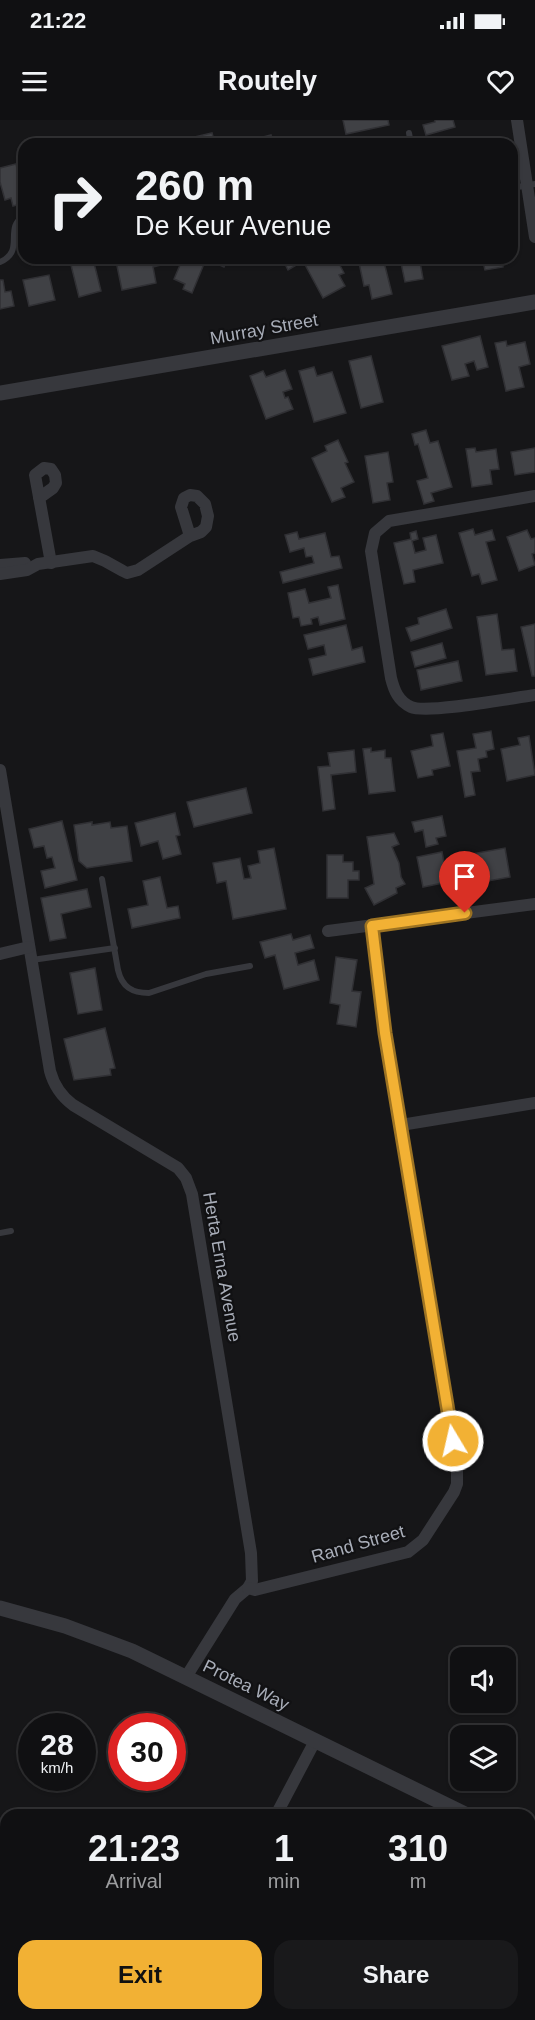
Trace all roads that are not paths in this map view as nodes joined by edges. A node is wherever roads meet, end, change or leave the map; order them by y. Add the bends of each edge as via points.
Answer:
1 (517, 120) edge
2 (410, 134) dead end
3 (410, 138) edge
4 (531, 184) edge
5 (18, 220) edge
6 (535, 237) edge
7 (0, 262) edge
8 (535, 302) edge
9 (0, 393) edge
10 (535, 496) edge
11 (39, 498) dead end
12 (190, 536) dead end
13 (51, 562) junction
14 (4, 569) edge
15 (535, 695) edge
16 (0, 770) edge
17 (102, 879) dead end
18 (535, 904) edge
19 (372, 926) junction
20 (328, 931) dead end
21 (115, 948) junction
22 (0, 954) edge
23 (31, 954) junction
24 (250, 966) dead end
25 (535, 1103) edge
26 (401, 1125) junction
27 (11, 1232) dead end
28 (0, 1233) edge
29 (248, 1588) junction
30 (0, 1608) edge
31 (186, 1677) junction
32 (315, 1741) junction
33 (279, 1809) edge
34 (455, 1809) edge

1 - 4 street
2 - 3 lane
4 - 6 street
5 - 7 lane via 13,252
8 - 9 street, Murray Street
10 - 15 street via 389,521 375,533 371,551 391,678 404,703 422,710
11 - 13 street
12 - 13 street via 133,572 123,572 93,556
13 - 14 street via 27,570
16 - 23 street, Herta Erna Avenue
17 - 21 lane
18 - 19 street
19 - 20 street
19 - 26 street, Rand Street
21 - 23 lane
21 - 24 lane via 123,985 140,993
22 - 23 street
23 - 29 street, Herta Erna Avenue via 50,1071 60,1093 73,1105 172,1164 190,1186 251,1553 252,1581
25 - 26 street
26 - 29 street, Rand Street via 457,1464 457,1484 423,1540 408,1552 255,1590
27 - 28 lane
29 - 31 street via 235,1599
30 - 31 street, Protea Way via 90,1634
31 - 32 street, Protea Way
32 - 33 street
32 - 34 street, Protea Way

